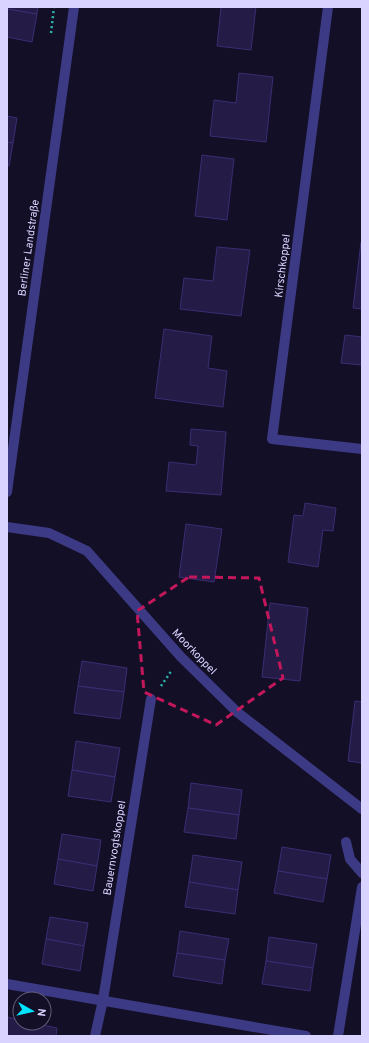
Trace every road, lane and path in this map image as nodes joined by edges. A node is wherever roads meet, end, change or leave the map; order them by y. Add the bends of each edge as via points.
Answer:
1 (74, 7) edge
2 (328, 7) edge
3 (362, 449) edge
4 (7, 492) edge
5 (7, 527) edge
6 (181, 657) junction
7 (151, 700) joint
8 (362, 809) edge
9 (346, 842) dead end
10 (362, 873) edge
11 (362, 887) edge
12 (7, 984) edge
13 (103, 1000) junction
14 (95, 1036) edge
15 (306, 1036) edge
16 (338, 1036) edge

1 - 4 street, Berliner Landstraße
2 - 3 street, Kirschkoppel via 272,439
5 - 6 street, Moorkoppel via 49,534 87,551
6 - 7 path
6 - 8 street, Moorkoppel via 236,712
7 - 13 street, Bauernvogtskoppel
9 - 10 street via 350,859
11 - 16 street
12 - 13 street
13 - 14 street, Bauernvogtskoppel
13 - 15 street

